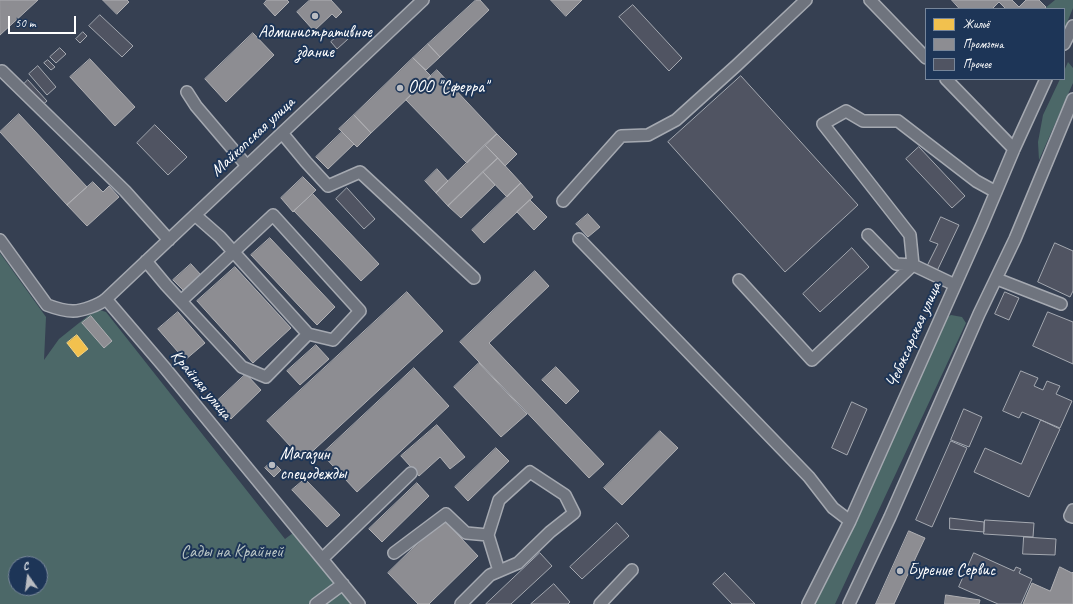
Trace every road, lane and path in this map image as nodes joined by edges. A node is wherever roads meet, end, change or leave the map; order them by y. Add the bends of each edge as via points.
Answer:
1 (423, 0) edge
2 (806, 0) edge
3 (870, 0) edge
4 (1073, 26) edge
5 (1065, 42) edge
6 (925, 57) edge
7 (2, 71) dead end
8 (947, 80) edge
9 (1046, 80) edge
10 (187, 92) dead end
11 (1073, 99) edge
12 (282, 133) junction
13 (1014, 149) junction
14 (247, 166) junction
15 (996, 192) junction
16 (563, 201) dead end
17 (196, 215) junction
18 (868, 235) dead end
19 (579, 239) dead end
20 (0, 240) edge
21 (169, 240) junction
22 (234, 252) junction
23 (146, 261) junction
24 (913, 266) junction
25 (474, 278) dead end
26 (997, 278) junction
27 (739, 280) dead end
28 (955, 285) junction
29 (106, 299) junction
30 (181, 301) junction
31 (1061, 304) dead end
32 (308, 334) junction
33 (411, 473) dead end
34 (1073, 510) edge
35 (1073, 517) edge
36 (850, 521) junction
37 (488, 535) junction
38 (394, 553) dead end
39 (322, 559) junction
40 (632, 570) dead end
41 (499, 571) junction
42 (343, 584) junction
43 (316, 604) edge
44 (359, 604) edge
45 (461, 604) edge
46 (600, 604) edge
47 (808, 604) edge
48 (849, 604) edge

1 - 12 street, Майкопская улица
2 - 16 street via 676,120 648,135 621,136
3 - 6 street
4 - 5 street
7 - 21 street via 126,191
8 - 13 street
9 - 13 street, Чебоксарская улица
10 - 14 street
11 - 26 street
12 - 14 street, Майкопская улица
12 - 25 street via 328,186 360,172
13 - 15 street, Чебоксарская улица
14 - 17 street, Майкопская улица
15 - 24 street via 976,181 898,121 863,121 846,111 823,124 910,235
15 - 28 street, Чебоксарская улица
17 - 21 street, Майкопская улица
17 - 22 street
18 - 24 street via 896,264
19 - 36 street via 809,477 833,508
20 - 29 street via 47,305 73,312 100,304
21 - 23 street, Майкопская улица
22 - 30 street
22 - 32 street
22 - 32 street via 273,215 360,311 333,340
23 - 29 street, Майкопская улица
23 - 30 street
24 - 27 street via 812,360
24 - 28 street
26 - 31 street
26 - 48 street
28 - 36 street, Чебоксарская улица
29 - 39 street, Крайняя улица
30 - 32 street via 242,367 266,377
33 - 39 street
34 - 35 street via 1070,516
36 - 47 street, Чебоксарская улица
37 - 38 street via 466,533 446,514
37 - 41 street
37 - 41 street via 499,500 530,472 565,495 574,513 518,563
39 - 42 street, Крайняя улица
40 - 46 street
41 - 45 street via 490,575
42 - 43 street
42 - 44 street, Крайняя улица

